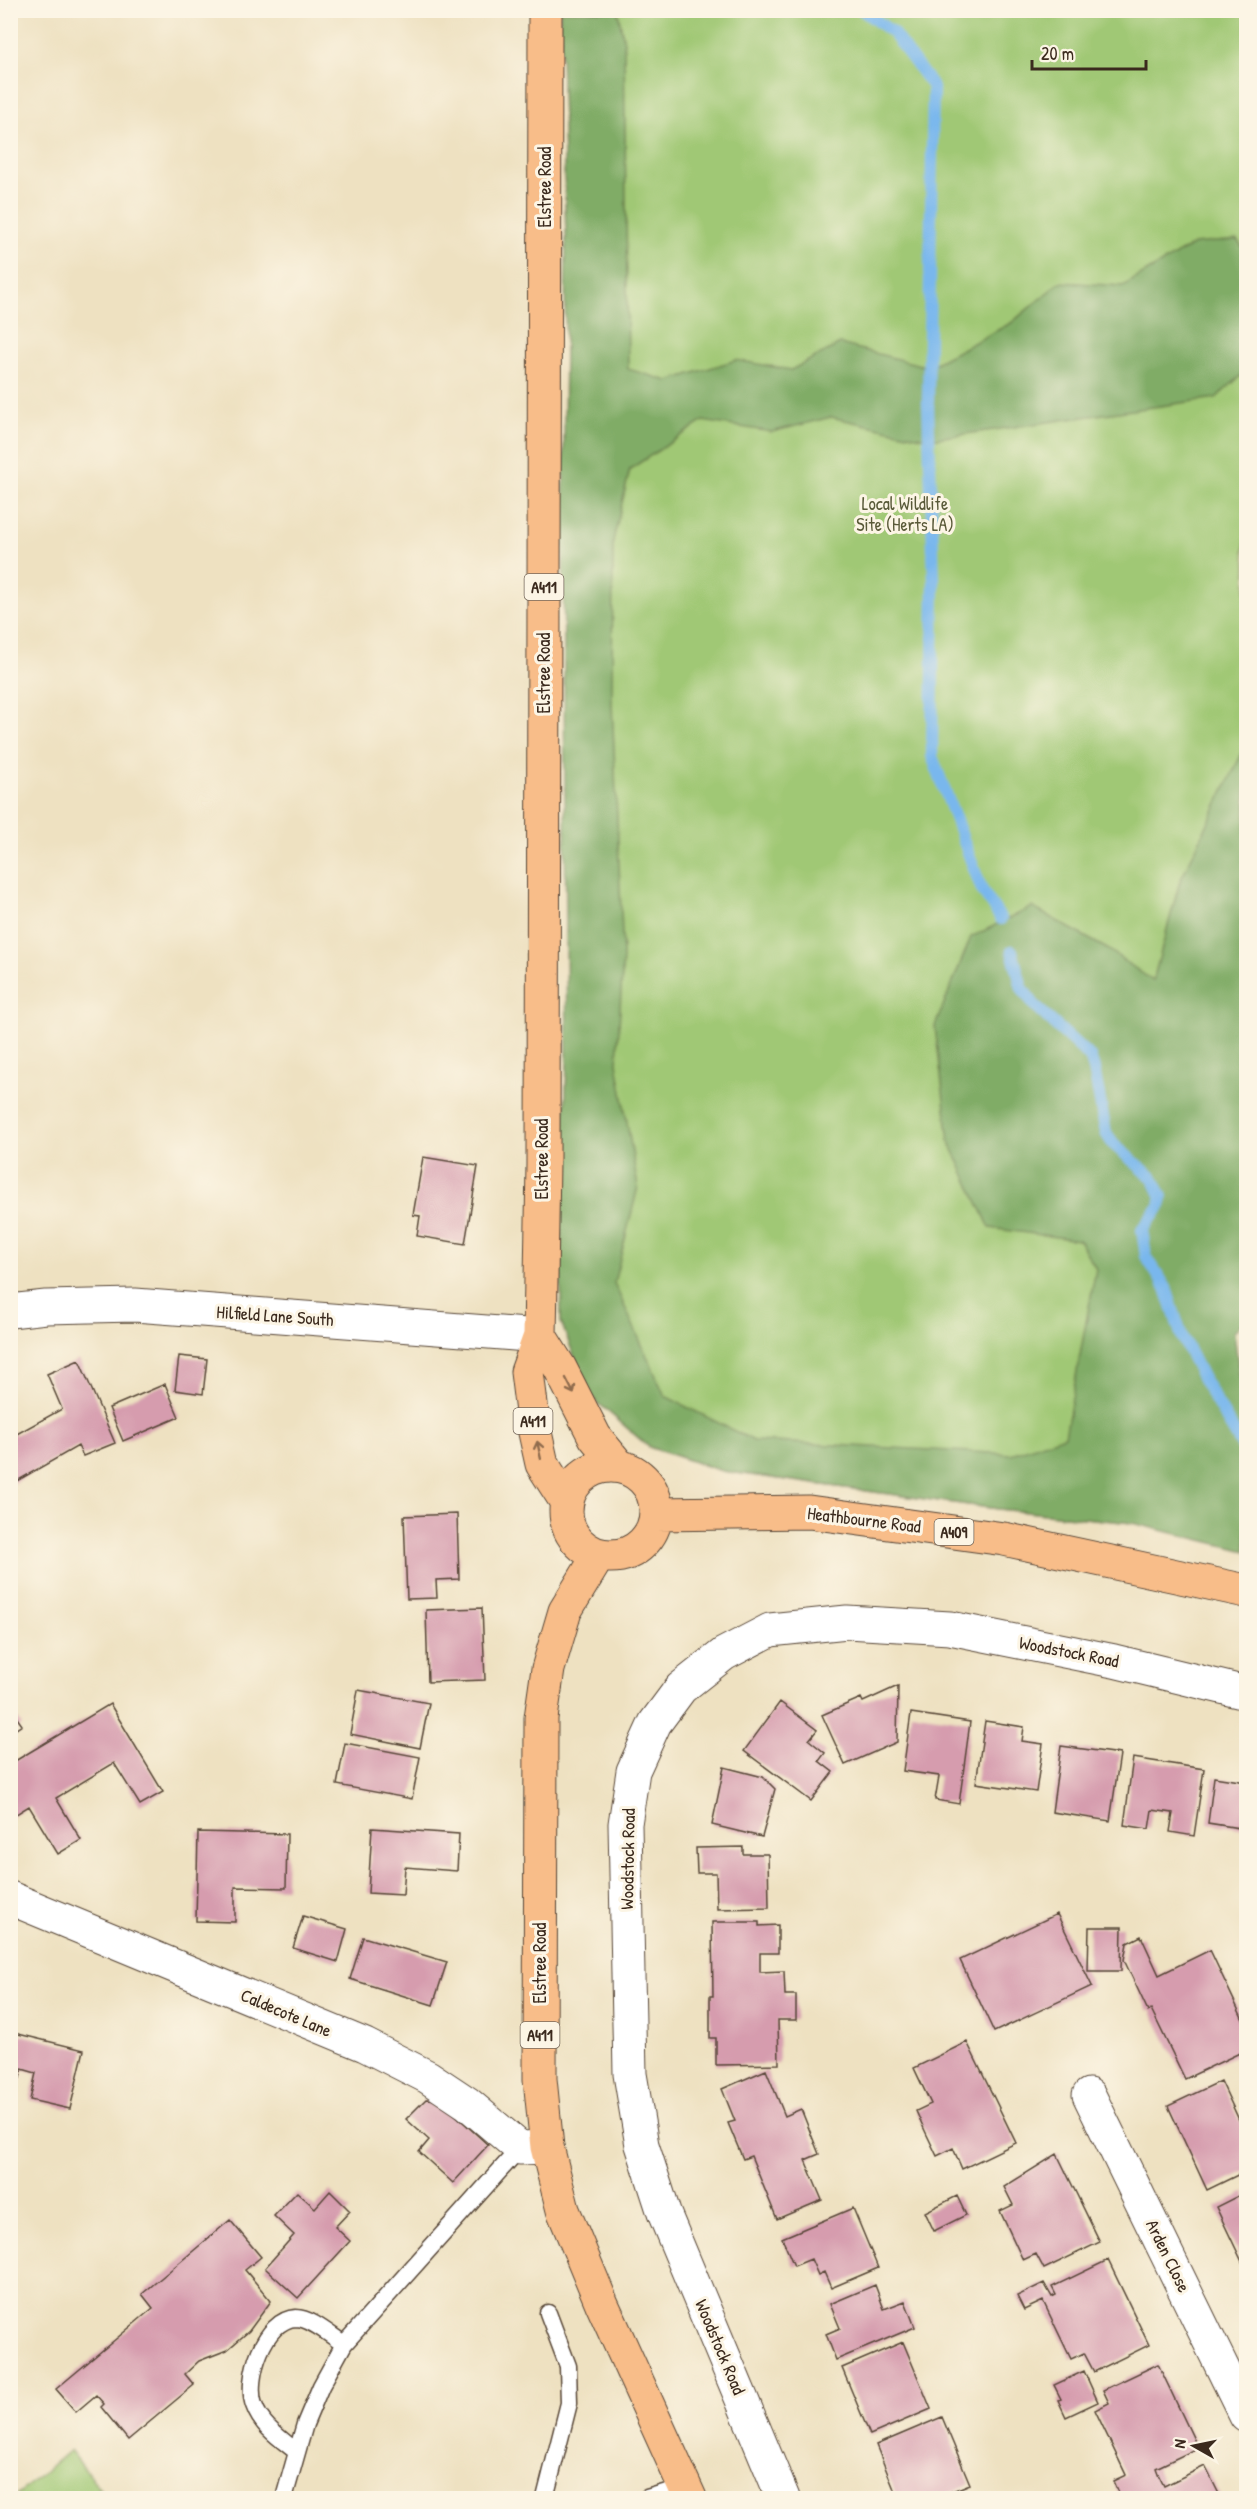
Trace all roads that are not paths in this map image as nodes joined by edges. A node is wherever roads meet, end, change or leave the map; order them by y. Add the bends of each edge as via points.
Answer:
1 (546, 10) edge
2 (10, 1311) edge
3 (540, 1336) junction
4 (619, 1466) junction
5 (566, 1501) junction
6 (656, 1514) junction
7 (599, 1556) junction
8 (1246, 1591) edge
9 (1246, 1694) edge
10 (10, 1898) edge
11 (1089, 2095) dead end
12 (534, 2148) junction
13 (548, 2313) dead end
14 (344, 2344) junction
15 (1246, 2416) edge
16 (297, 2452) junction
17 (687, 2493) edge
18 (284, 2499) edge
19 (545, 2499) edge
20 (647, 2499) edge
21 (783, 2499) edge

1 - 3 main road, Elstree Road / A411
2 - 3 street, Hilfield Lane South via 135,1305
3 -> 4 main road, A411 via 596,1437
5 -> 3 main road, Elstree Road / A411 via 542,1464 534,1428 527,1372
4 - 5 main road via 607,1465 583,1474
4 - 6 main road, A411 via 646,1482 654,1496
5 - 7 main road, Elstree Road / A411 via 570,1531 584,1549
6 - 7 main road via 652,1530 639,1548 624,1555
6 - 8 main road, Heathbourne Road / A409 via 809,1512 1004,1539
7 - 12 main road, Elstree Road / A411 via 565,1611 548,1669 541,1718 540,2079
9 - 21 street, Woodstock Road via 1114,1661 950,1628 847,1622 770,1630 724,1654 681,1688 656,1723 633,1771 625,1824 630,2074 642,2145 664,2213
10 - 12 street, Caldecote Lane via 375,2051 428,2077
11 - 15 street, Arden Close
12 - 14 lane
12 - 17 main road, Elstree Road / A411
13 - 19 lane via 568,2366 569,2403
14 - 16 lane via 321,2386
14 - 16 lane via 298,2318 283,2320 262,2348 253,2373 254,2404 271,2432
16 - 18 lane
17 - 20 lane

